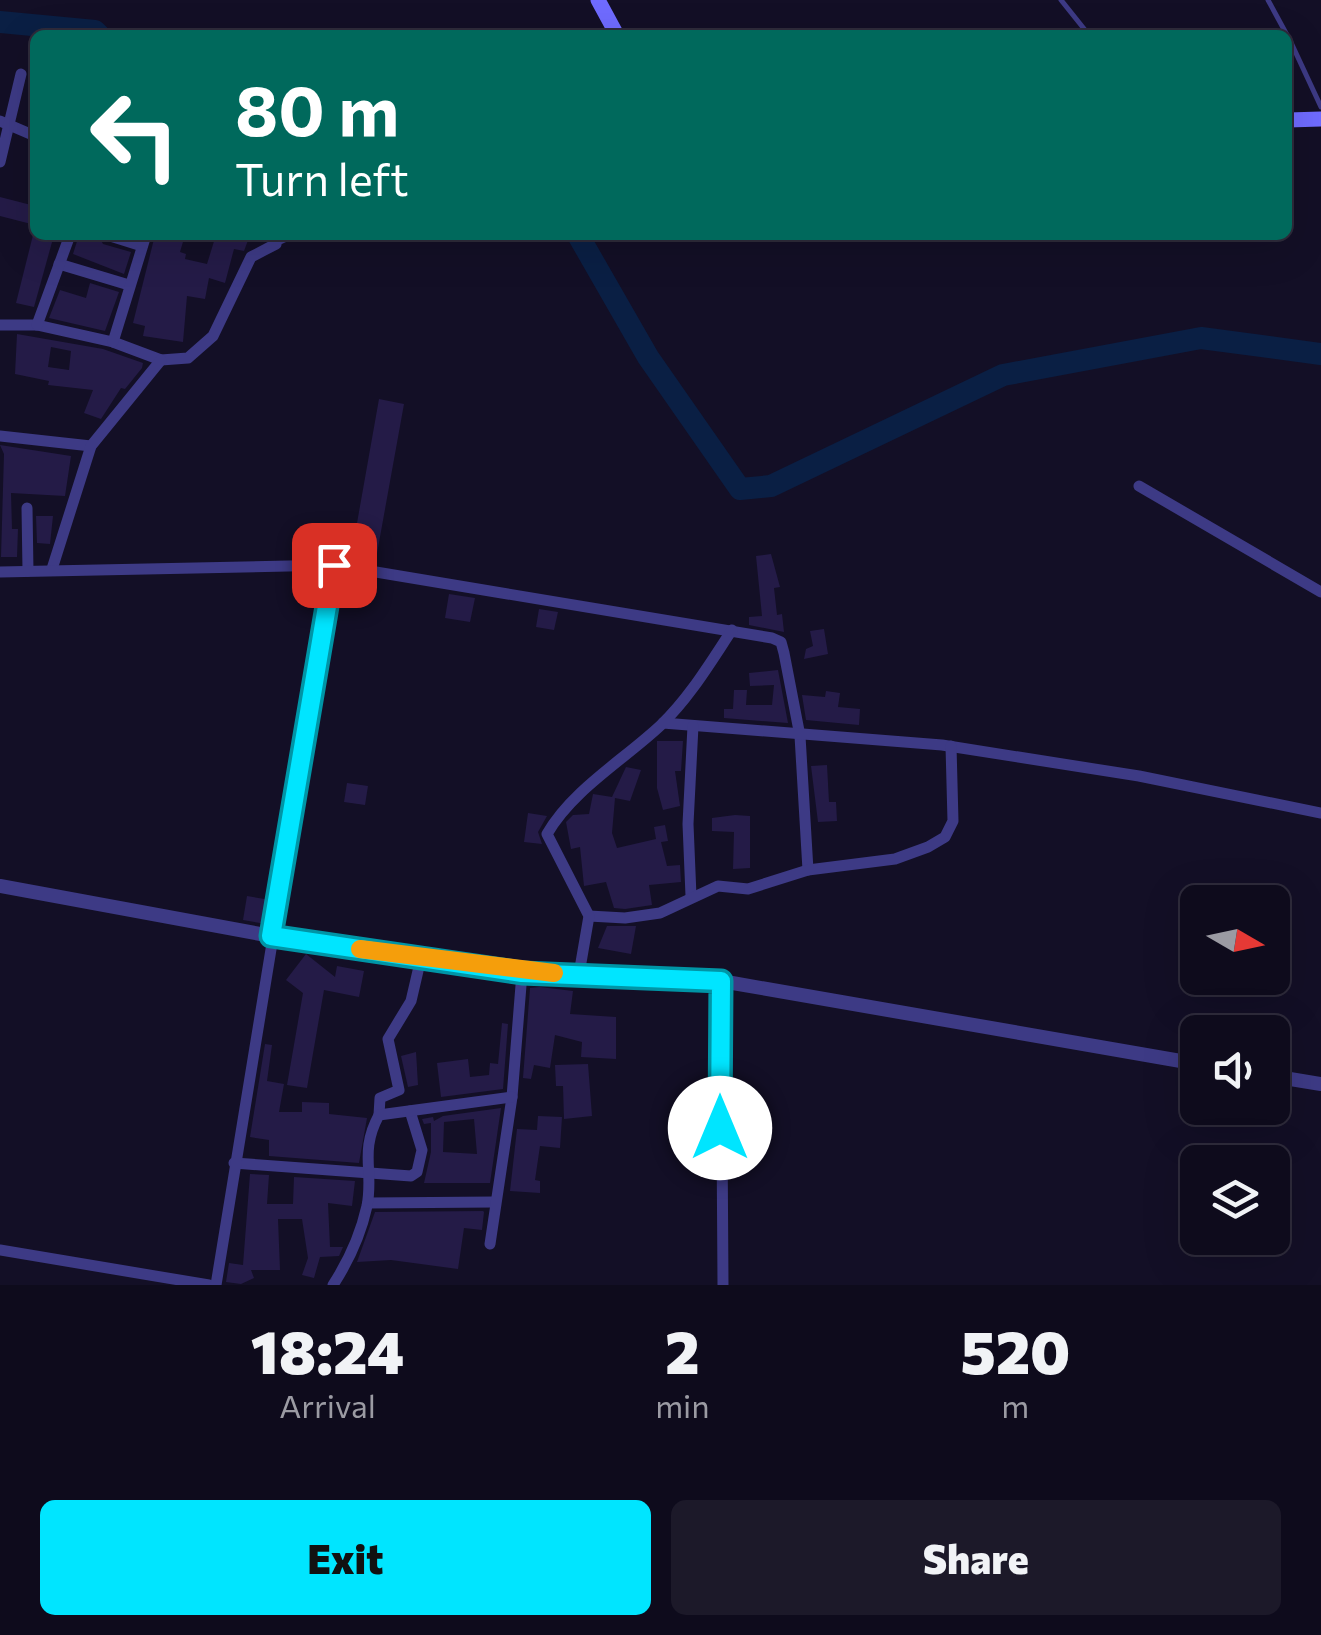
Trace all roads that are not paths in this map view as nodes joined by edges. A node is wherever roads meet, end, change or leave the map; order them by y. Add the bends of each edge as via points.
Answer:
1 (598, 0) edge
2 (1061, 0) edge
3 (1268, 0) edge
4 (613, 30) edge
5 (1085, 30) edge
6 (1284, 30) edge
7 (1292, 46) edge
8 (21, 74) dead end
9 (1321, 107) edge
10 (1321, 119) edge
11 (1292, 120) edge
12 (4, 123) edge
13 (30, 134) edge
14 (0, 162) edge
15 (68, 240) edge
16 (144, 240) edge
17 (276, 240) edge
18 (59, 264) junction
19 (129, 285) junction
20 (0, 324) edge
21 (37, 325) junction
22 (113, 342) junction
23 (161, 360) junction
24 (0, 436) edge
25 (91, 446) junction
26 (1140, 486) dead end
27 (27, 508) dead end
28 (334, 565) junction
29 (52, 569) junction
30 (28, 570) junction
31 (0, 572) edge
32 (1321, 592) edge
33 (732, 630) junction
34 (663, 724) junction
35 (693, 726) junction
36 (800, 736) junction
37 (951, 746) junction
38 (1321, 814) edge
39 (808, 870) junction
40 (0, 886) edge
41 (692, 896) junction
42 (589, 916) junction
43 (271, 936) junction
44 (421, 958) junction
45 (522, 973) junction
46 (579, 974) junction
47 (721, 981) junction
48 (1180, 1061) edge
49 (1290, 1079) edge
50 (1321, 1084) edge
51 (512, 1097) junction
52 (410, 1110) junction
53 (378, 1115) junction
54 (234, 1162) junction
55 (366, 1175) junction
56 (494, 1202) junction
57 (368, 1203) junction
58 (490, 1244) dead end
59 (0, 1250) edge
60 (213, 1285) edge
61 (333, 1285) edge
62 (723, 1285) edge

1 - 4 main road
2 - 5 lane
3 - 6 lane
7 - 9 lane
8 - 12 street
10 - 11 main road
12 - 13 street
12 - 14 street
15 - 18 street
16 - 19 street
17 - 23 street via 252,257 213,336 188,358
18 - 19 street
18 - 21 street
19 - 22 street
20 - 21 street
21 - 22 street
22 - 23 street
23 - 25 street
24 - 25 street
25 - 29 street
26 - 32 street
27 - 30 street
28 - 29 street
28 - 33 street
28 - 43 street
29 - 30 street
30 - 31 street
33 - 34 street
33 - 36 street via 781,642
34 - 35 street
34 - 42 street via 592,784 547,834
35 - 36 street
35 - 41 street
36 - 37 street
36 - 39 street
37 - 38 street
37 - 39 street via 955,800 945,837 895,859
39 - 41 street via 748,889 718,886
40 - 43 street
41 - 42 street via 660,913
42 - 46 street
43 - 44 street
43 - 54 street
44 - 45 street
44 - 53 street via 411,1001 388,1039 398,1090 380,1098
45 - 46 street
45 - 51 street
46 - 47 street
47 - 48 street
47 - 62 street
49 - 50 street
51 - 52 street
51 - 56 street
52 - 53 street
52 - 55 street via 422,1150 417,1172
53 - 55 street via 368,1132
54 - 55 street
54 - 60 street
55 - 57 street
56 - 57 street
56 - 58 street
57 - 61 street
59 - 60 street

